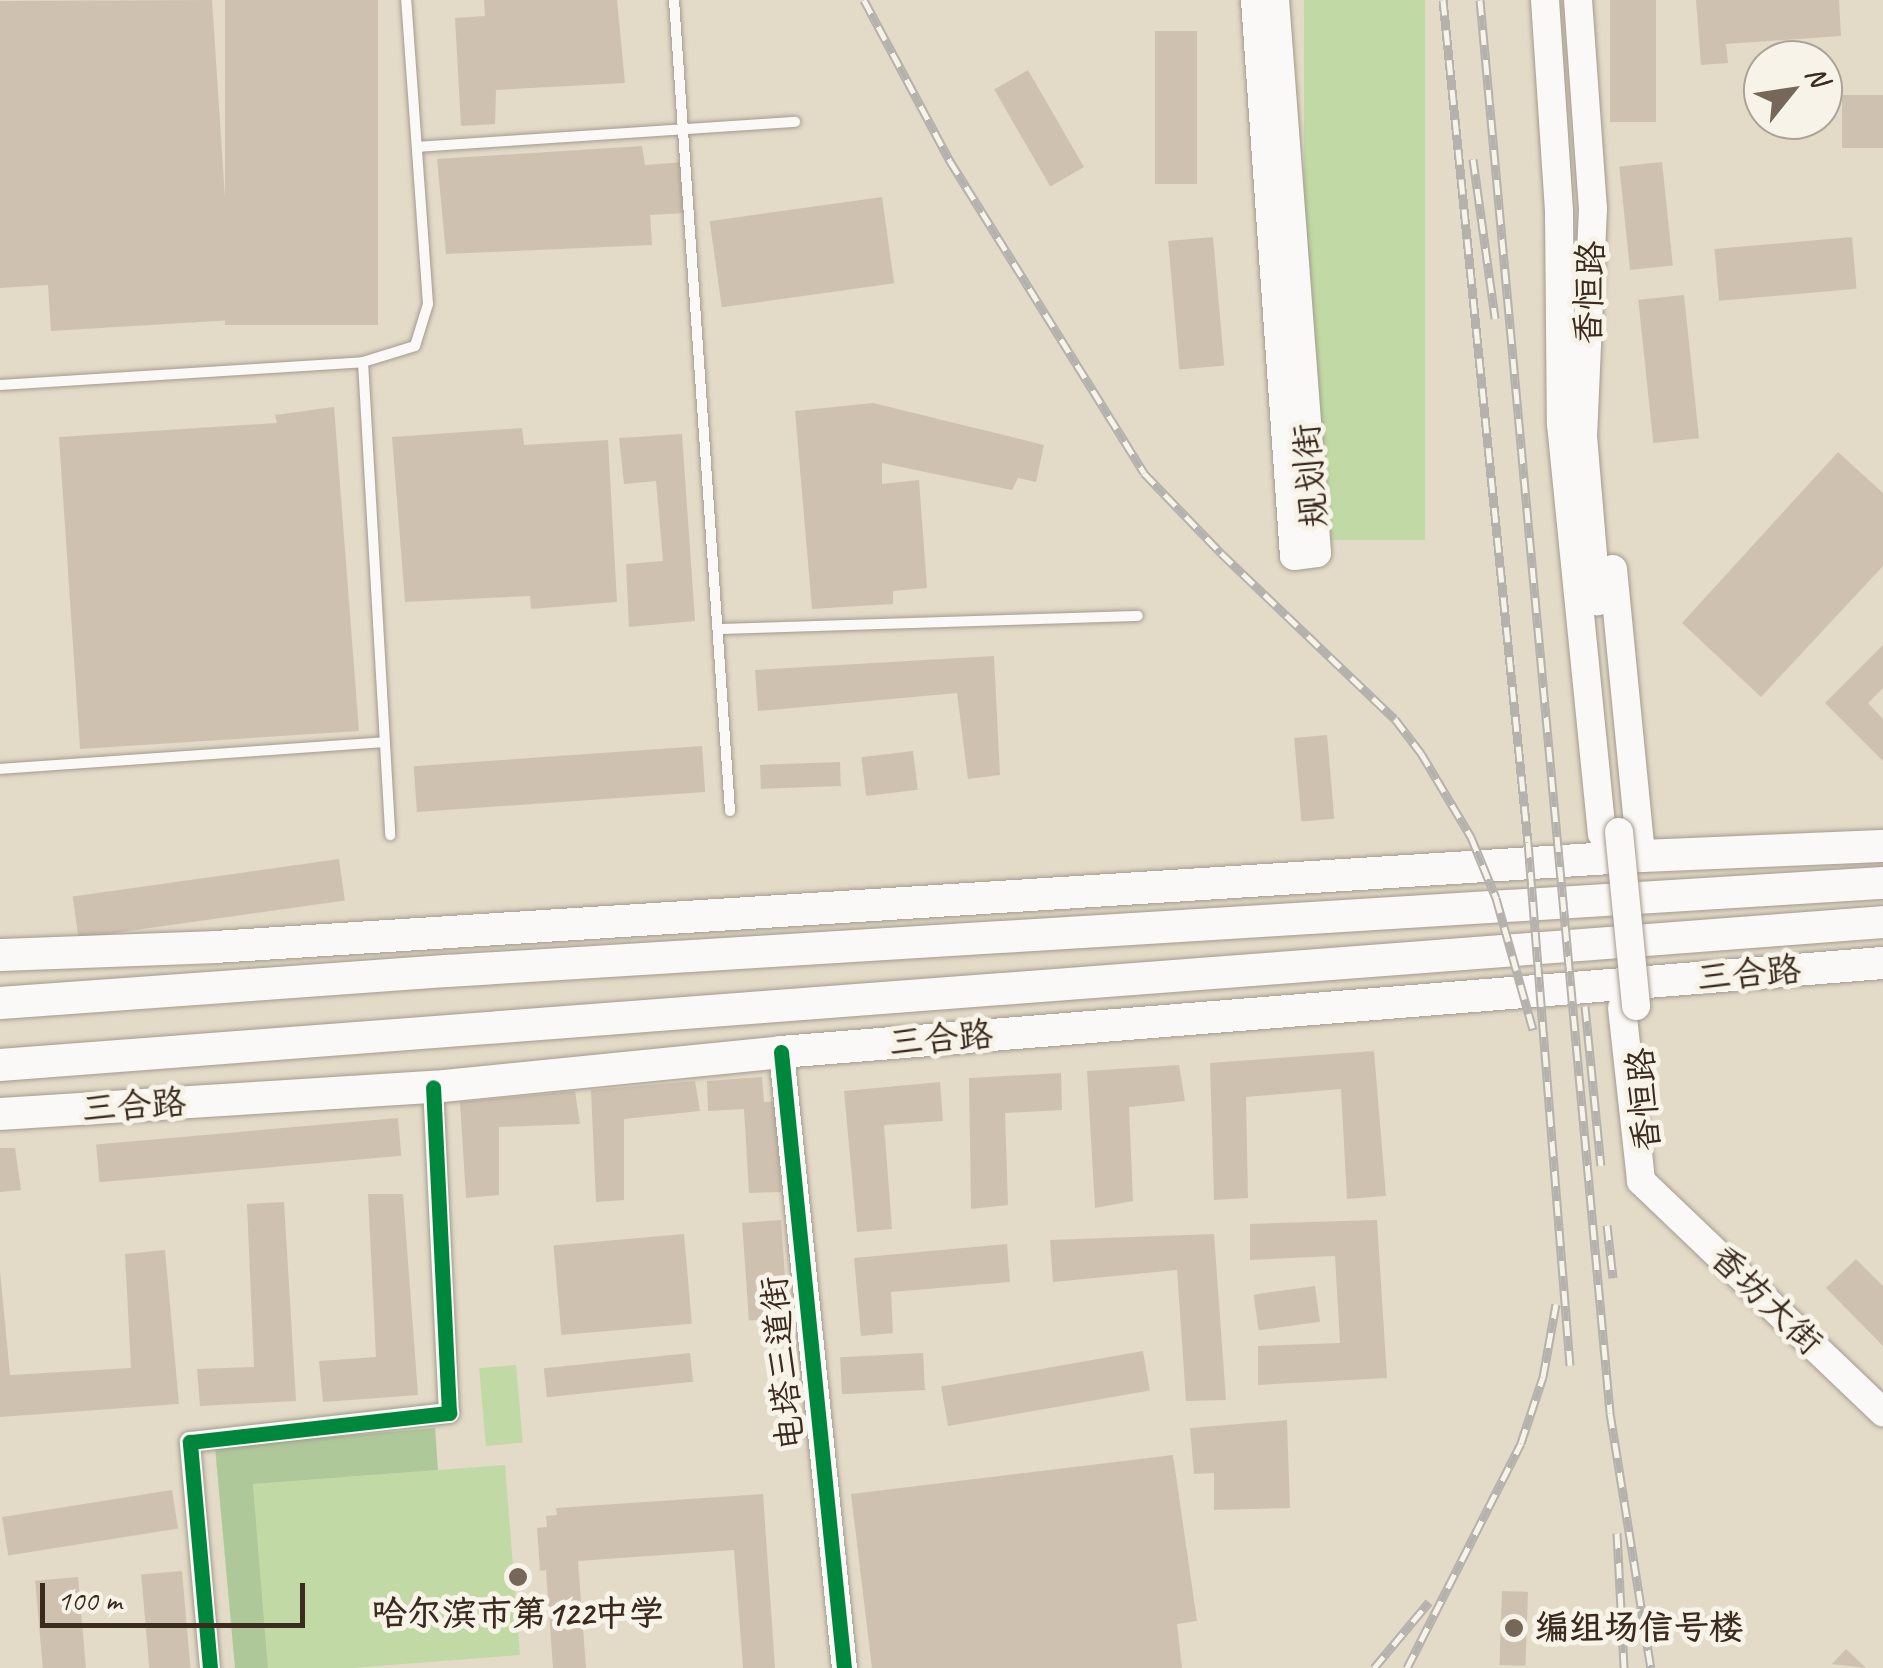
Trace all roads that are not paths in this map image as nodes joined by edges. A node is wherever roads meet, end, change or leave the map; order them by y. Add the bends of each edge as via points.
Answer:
1 (406, 0) edge
2 (674, 0) edge
3 (1255, 0) edge
4 (1276, 0) edge
5 (1545, 0) edge
6 (1578, 0) edge
7 (795, 122) dead end
8 (683, 129) junction
9 (417, 147) junction
10 (363, 362) junction
11 (0, 385) edge
12 (1138, 616) dead end
13 (718, 629) junction
14 (383, 742) junction
15 (0, 769) edge
16 (730, 810) dead end
17 (390, 834) dead end
18 (1621, 840) junction
19 (1883, 846) edge
20 (1883, 883) edge
21 (1883, 922) edge
22 (215, 947) junction
23 (0, 955) edge
24 (1883, 963) edge
25 (448, 970) junction
26 (0, 1003) edge
27 (781, 1052) junction
28 (0, 1065) edge
29 (433, 1086) junction
30 (0, 1114) edge
31 (1650, 1187) joint
32 (1883, 1412) edge
33 (210, 1668) edge
34 (844, 1668) edge

1 - 9 lane
2 - 8 lane
3 - 4 main road, 规划街 via 1294,556 1317,553
5 - 18 main road, 香恒路 via 1559,212 1561,424
6 - 18 main road, 香恒路 via 1592,208 1583,436
7 - 8 lane
8 - 9 lane
8 - 13 lane
9 - 10 lane via 428,304 421,334 414,346
10 - 11 lane
10 - 14 lane
12 - 13 lane
13 - 16 lane
14 - 15 lane
14 - 17 lane
18 - 19 highway
18 - 22 highway
18 - 31 main road, 香恒路 via 1641,1181
20 - 25 highway
21 - 28 highway, 三合路
22 - 23 highway
22 - 25 highway
24 - 27 highway, 三合路
25 - 26 highway
27 - 29 highway, 三合路
27 - 34 street, 电塔三道街
29 - 30 highway, 三合路
29 - 33 street via 448,1413 190,1442
31 - 32 main road, 香坊大街

